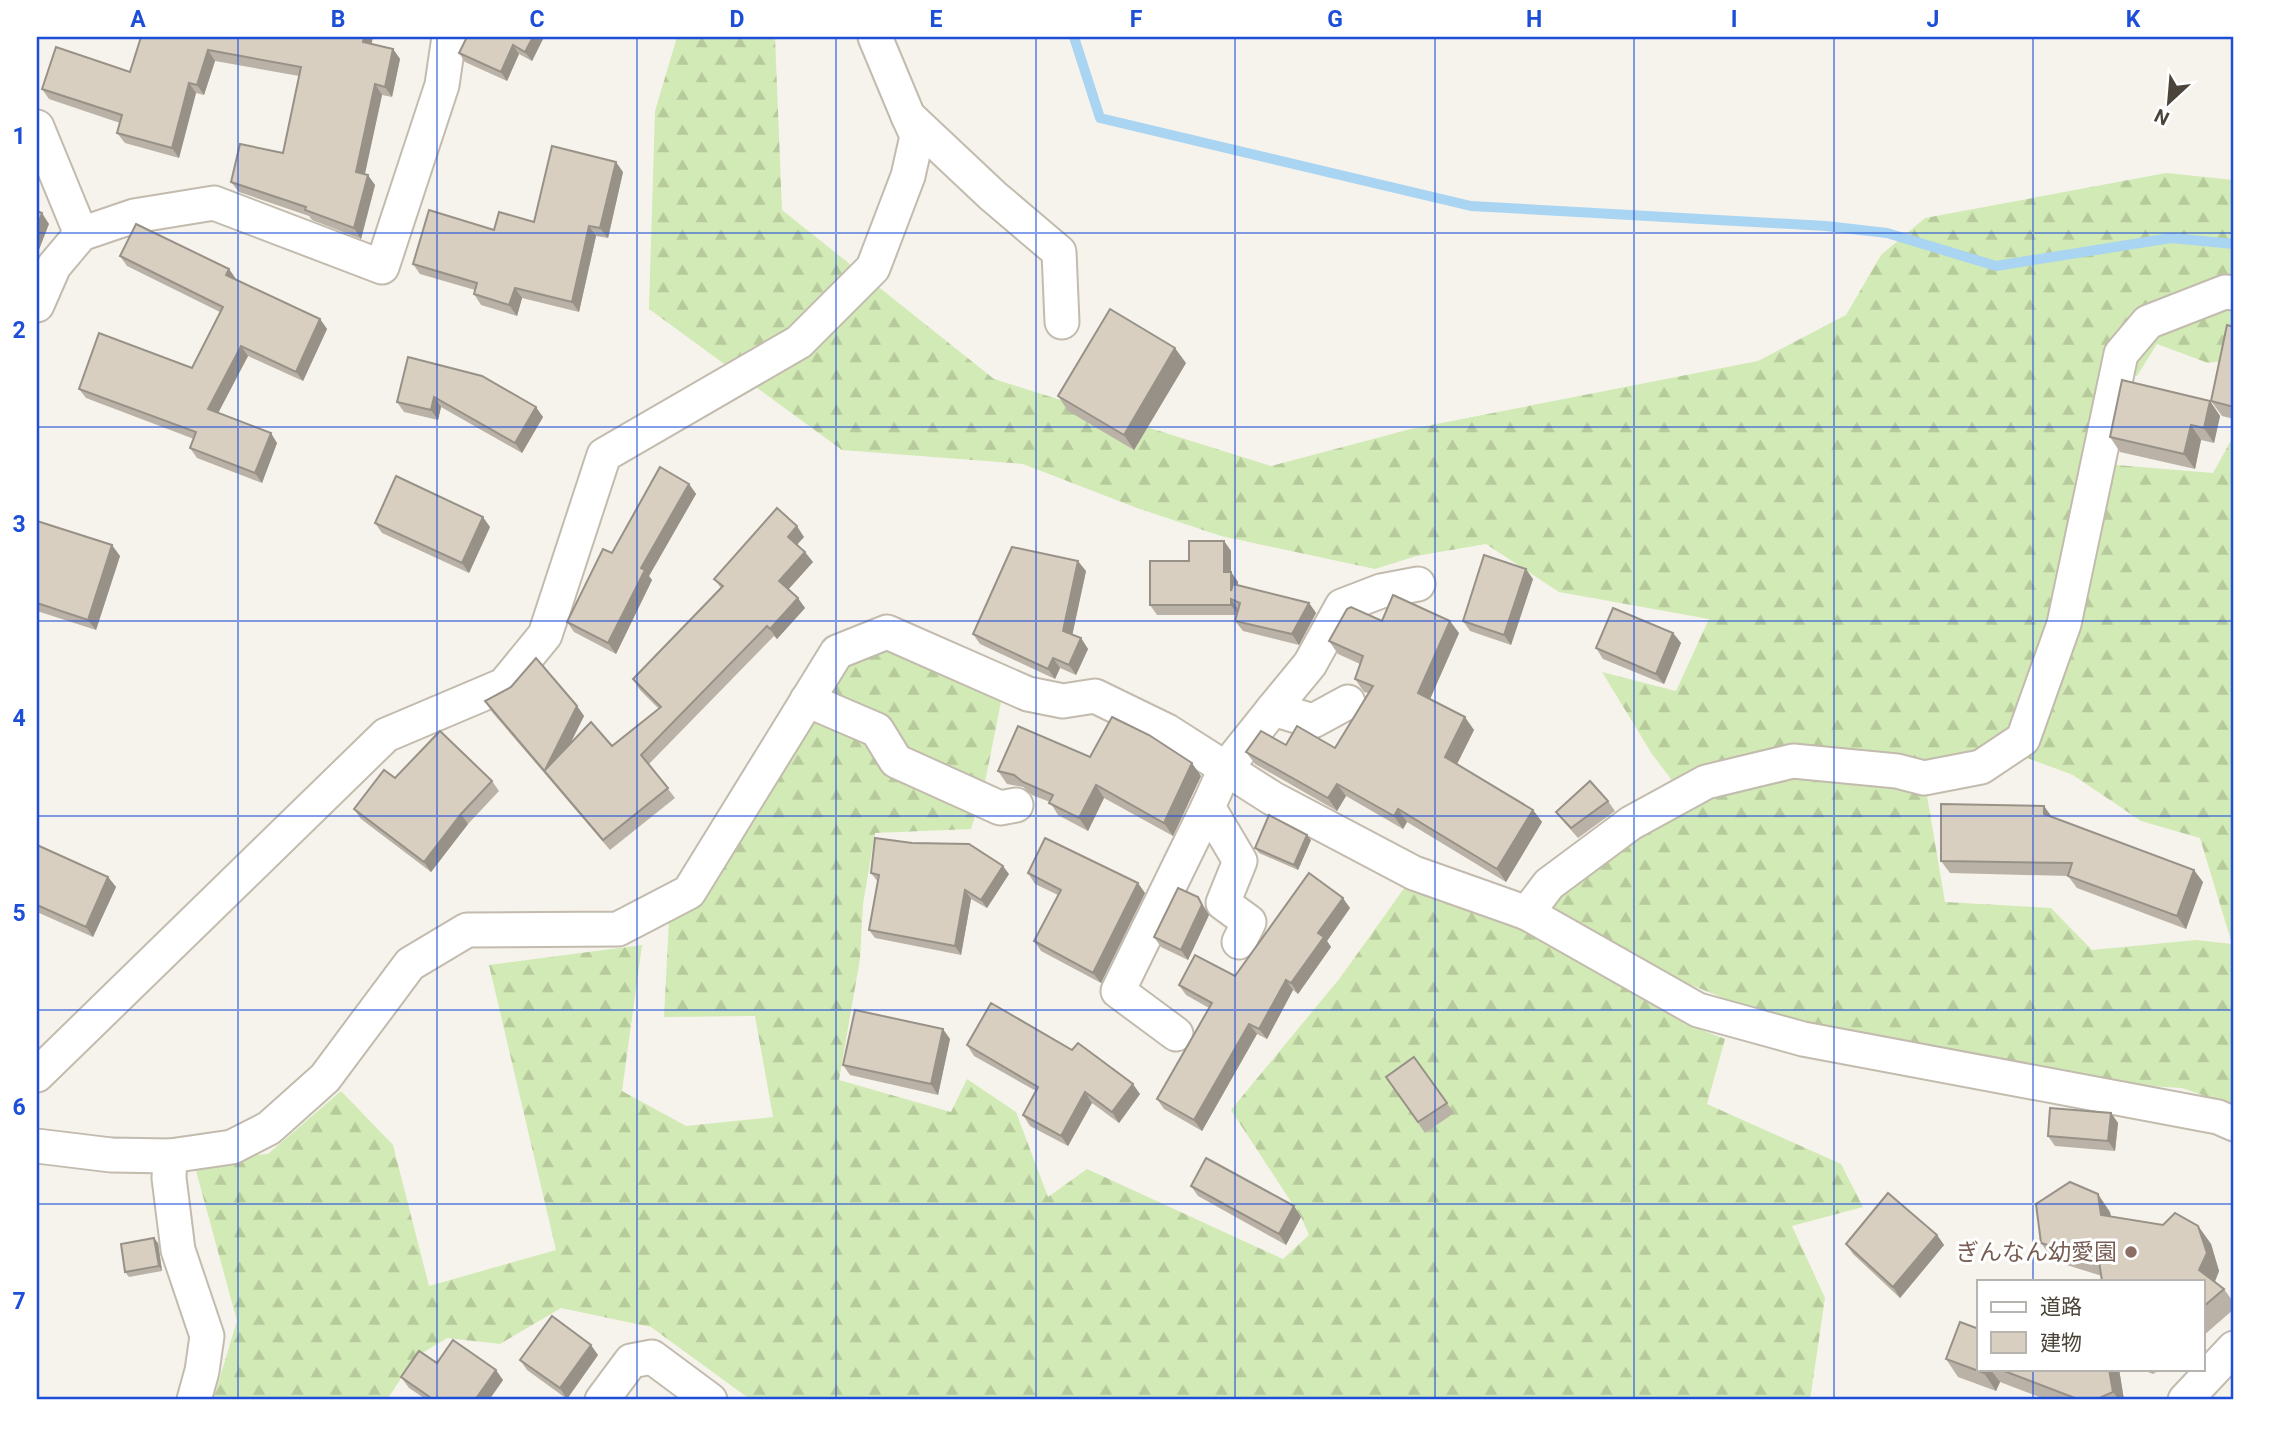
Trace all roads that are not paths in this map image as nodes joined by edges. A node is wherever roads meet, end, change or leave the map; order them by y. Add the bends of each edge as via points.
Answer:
1 (449, 37) edge
2 (875, 37) edge
3 (908, 116) junction
4 (37, 127) edge
5 (81, 234) junction
6 (2234, 293) edge
7 (37, 305) edge
8 (1062, 321) dead end
9 (1418, 584) dead end
10 (807, 700) junction
11 (1348, 702) dead end
12 (1273, 709) junction
13 (1225, 769) junction
14 (1016, 805) dead end
15 (1208, 807) junction
16 (1527, 913) junction
17 (1239, 942) dead end
18 (1176, 1034) dead end
19 (37, 1075) edge
20 (2234, 1124) edge
21 (37, 1146) edge
22 (170, 1156) junction
23 (2234, 1348) edge
24 (194, 1400) edge
25 (602, 1400) edge
26 (710, 1400) edge
27 (2185, 1400) edge

1 - 5 street via 442,85 382,267 214,203 134,216
2 - 3 street
3 - 8 street via 1059,252
3 - 19 street via 917,136 908,176 873,268 799,342 604,455 545,635 504,685 386,734
4 - 5 street
5 - 7 street via 54,266
6 - 16 street via 2225,292 2148,321 2121,354 2064,624 2023,738 1981,767 1924,778 1793,761 1706,782 1621,831 1549,884
9 - 12 street via 1381,591 1342,606 1310,664
10 - 13 street via 837,652 887,632 1028,694 1063,701 1095,696 1167,731
10 - 14 street via 877,730 896,761 1000,808
10 - 22 street via 689,892 618,929 467,930 410,964 325,1078 268,1128 232,1147
11 - 12 street via 1313,721
12 - 13 street
13 - 15 street
13 - 16 street via 1272,799 1414,873
15 - 17 street via 1240,861 1223,903 1249,922
15 - 18 street via 1118,991
16 - 20 street via 1698,1010 1803,1039 2218,1117
21 - 22 street
22 - 24 street via 178,1250 207,1336
23 - 27 street
25 - 26 street via 631,1361 652,1357

